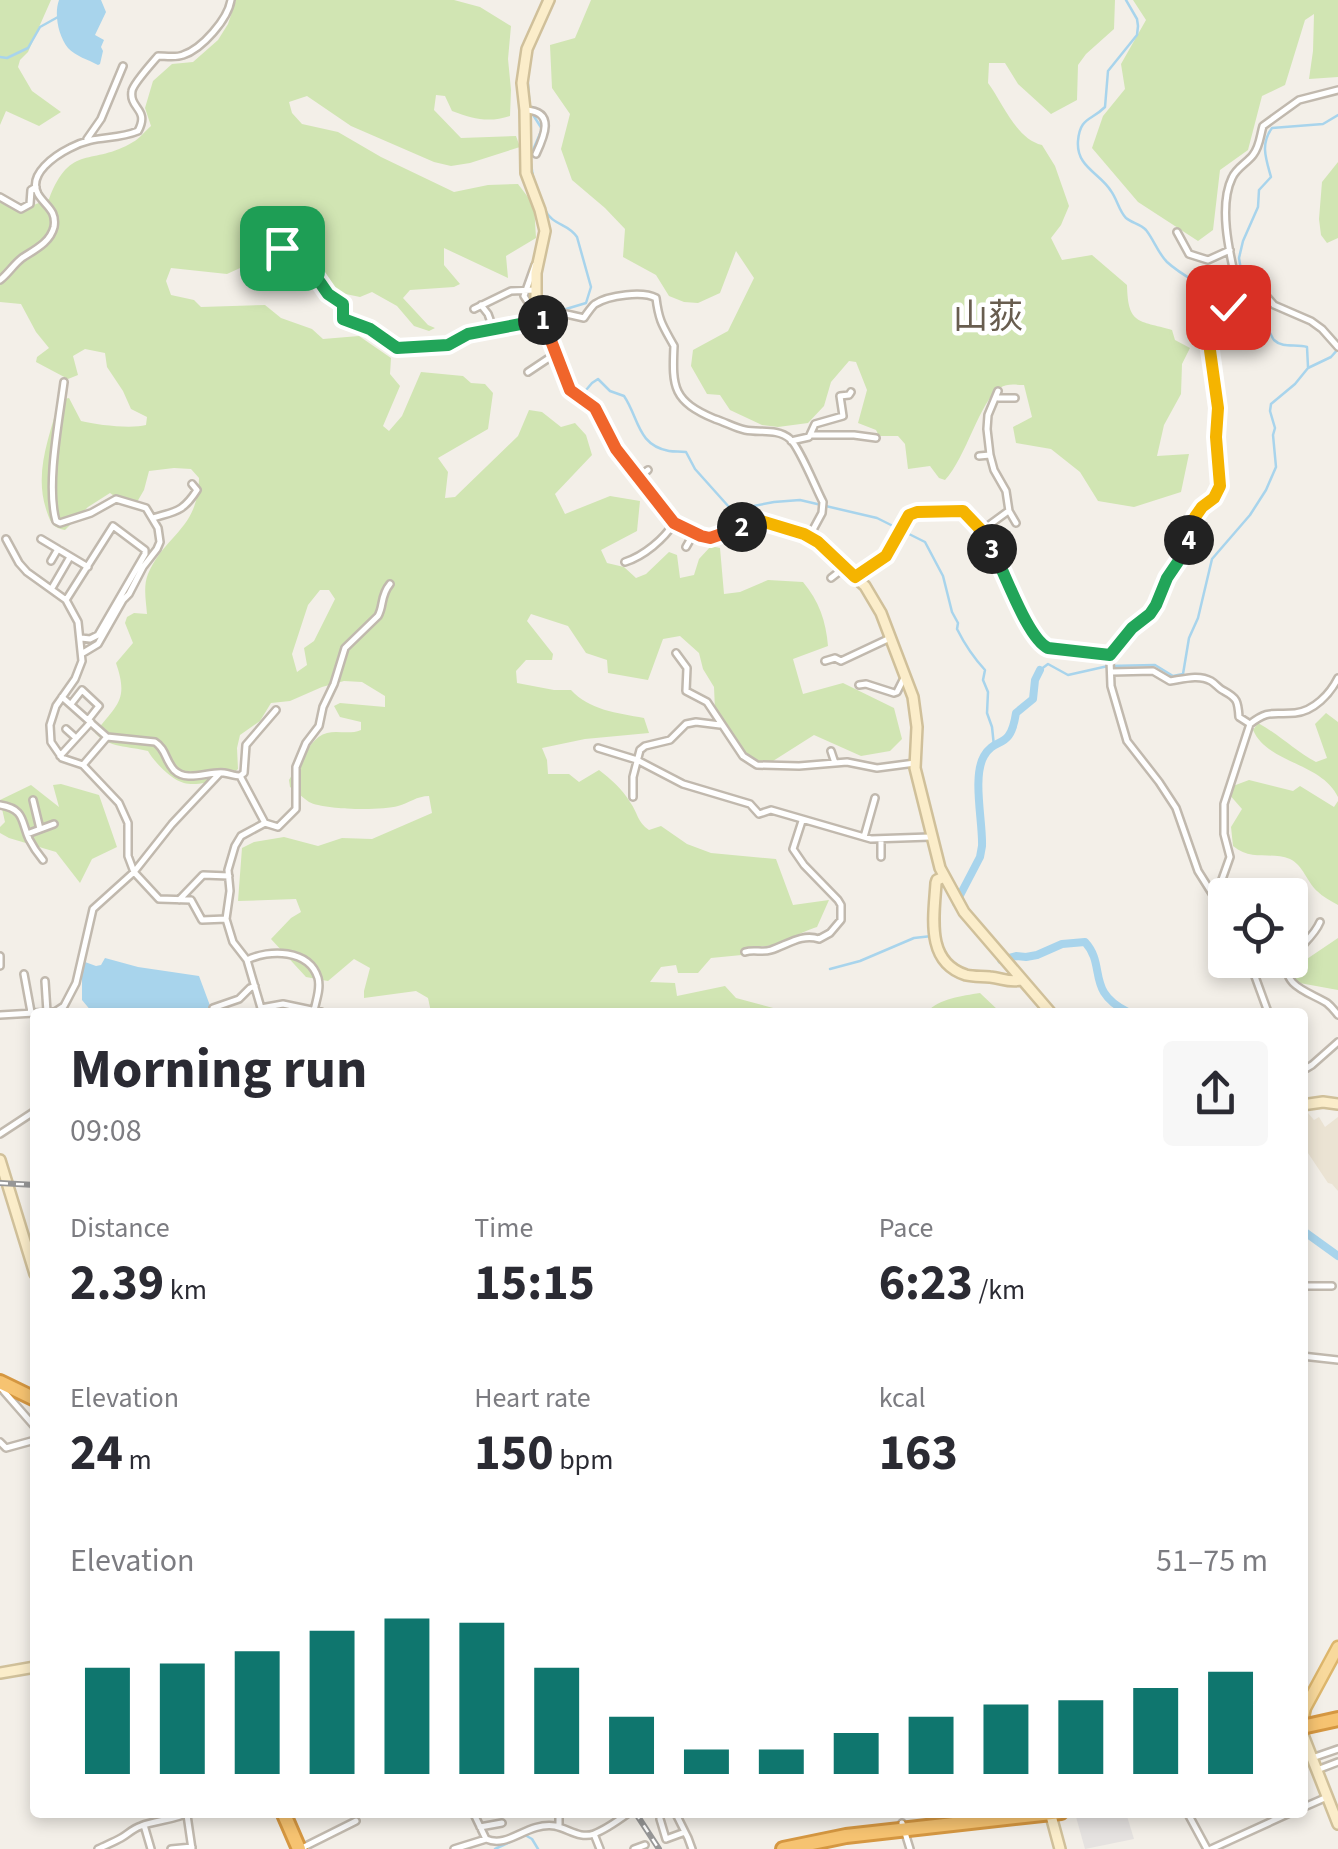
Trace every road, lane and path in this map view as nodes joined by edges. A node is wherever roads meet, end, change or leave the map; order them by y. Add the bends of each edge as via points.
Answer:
1 (231, 0) edge
2 (549, 0) edge
3 (123, 66) dead end
4 (1338, 90) edge
5 (529, 110) junction
6 (87, 140) junction
7 (536, 154) dead end
8 (36, 187) junction
9 (0, 197) edge
10 (1177, 232) dead end
11 (278, 240) dead end
12 (1230, 250) junction
13 (1238, 272) junction
14 (0, 280) edge
15 (530, 290) junction
16 (481, 305) junction
17 (474, 310) dead end
18 (540, 316) junction
19 (494, 328) junction
20 (1338, 347) edge
21 (552, 356) junction
22 (528, 372) dead end
23 (64, 382) dead end
24 (851, 392) dead end
25 (1015, 398) dead end
26 (811, 435) junction
27 (876, 438) dead end
28 (792, 441) junction
29 (990, 455) junction
30 (978, 456) dead end
31 (192, 484) dead end
32 (1008, 511) junction
33 (153, 518) junction
34 (674, 523) junction
35 (1016, 523) dead end
36 (982, 531) junction
37 (655, 533) dead end
38 (694, 533) junction
39 (808, 537) junction
40 (6, 539) dead end
41 (41, 539) dead end
42 (659, 540) junction
43 (686, 546) dead end
44 (58, 549) junction
45 (70, 556) junction
46 (51, 561) dead end
47 (626, 562) dead end
48 (88, 567) junction
49 (844, 568) junction
50 (855, 577) junction
51 (831, 578) dead end
52 (390, 584) dead end
53 (52, 588) junction
54 (66, 600) junction
55 (81, 638) junction
56 (890, 638) junction
57 (82, 653) junction
58 (676, 653) dead end
59 (825, 661) dead end
60 (1110, 664) junction
61 (905, 676) junction
62 (1338, 678) edge
63 (859, 685) dead end
64 (62, 698) junction
65 (71, 704) junction
66 (276, 710) dead end
67 (89, 721) junction
68 (1250, 724) junction
69 (722, 725) junction
70 (66, 729) dead end
71 (108, 737) junction
72 (76, 738) junction
73 (598, 748) dead end
74 (832, 750) dead end
75 (60, 756) junction
76 (821, 756) dead end
77 (637, 760) junction
78 (915, 762) junction
79 (835, 763) junction
80 (826, 764) junction
81 (82, 765) junction
82 (219, 774) junction
83 (240, 776) junction
84 (633, 796) dead end
85 (875, 798) dead end
86 (34, 800) dead end
87 (0, 805) edge
88 (802, 820) junction
89 (54, 824) dead end
90 (265, 824) junction
91 (40, 830) junction
92 (27, 834) junction
93 (931, 836) junction
94 (864, 837) junction
95 (882, 838) junction
96 (881, 857) dead end
97 (43, 860) dead end
98 (134, 872) junction
99 (230, 876) junction
100 (944, 877) junction
101 (1222, 878) edge
102 (1208, 887) edge
103 (179, 900) junction
104 (226, 919) junction
105 (1320, 922) dead end
106 (745, 952) dead end
107 (0, 956) edge
108 (248, 960) junction
109 (0, 966) edge
110 (24, 974) dead end
111 (1256, 978) edge
112 (1021, 980) junction
113 (45, 981) dead end
114 (255, 986) junction
115 (30, 1008) edge
116 (50, 1008) edge
117 (60, 1008) edge
118 (213, 1008) dead end
119 (260, 1008) edge
120 (268, 1008) edge
121 (300, 1008) edge
122 (318, 1008) edge
123 (1046, 1008) edge
124 (1267, 1008) edge
125 (1337, 1010) edge
126 (30, 1012) edge
127 (0, 1015) edge
128 (1338, 1042) edge
129 (1308, 1067) edge
130 (1308, 1104) edge
131 (1338, 1104) edge
132 (30, 1114) edge
133 (0, 1134) edge
134 (0, 1160) edge
135 (30, 1260) edge
136 (1308, 1286) edge
137 (1332, 1286) dead end
138 (1308, 1357) edge
139 (1338, 1360) edge
140 (0, 1385) edge
141 (30, 1397) edge
142 (30, 1421) edge
143 (30, 1441) edge
144 (0, 1442) edge
145 (1338, 1647) edge
146 (30, 1668) edge
147 (0, 1672) edge
148 (1308, 1702) edge
149 (1338, 1719) edge
150 (1338, 1727) edge
151 (1308, 1728) edge
152 (1308, 1730) edge
153 (1308, 1746) edge
154 (1338, 1749) edge
155 (1312, 1758) junction
156 (1338, 1762) edge
157 (1317, 1770) junction
158 (1328, 1797) junction
159 (1308, 1805) edge
160 (172, 1818) edge
161 (188, 1818) edge
162 (286, 1818) edge
163 (476, 1818) edge
164 (559, 1818) edge
165 (620, 1818) edge
166 (678, 1818) edge
167 (957, 1818) edge
168 (996, 1818) edge
169 (1055, 1818) edge
170 (1191, 1818) edge
171 (1267, 1818) edge
172 (1280, 1818) edge
173 (660, 1819) dead end
174 (356, 1821) dead end
175 (502, 1823) dead end
176 (1270, 1823) junction
177 (1338, 1824) edge
178 (144, 1825) junction
179 (902, 1826) junction
180 (480, 1827) junction
181 (559, 1827) junction
182 (686, 1832) junction
183 (594, 1834) junction
184 (486, 1839) junction
185 (645, 1845) dead end
186 (493, 1846) edge
187 (192, 1848) edge
188 (98, 1849) edge
189 (151, 1849) edge
190 (172, 1849) edge
191 (299, 1849) edge
192 (454, 1849) edge
193 (600, 1849) edge
194 (634, 1849) edge
195 (692, 1849) edge
196 (775, 1849) edge
197 (783, 1849) edge
198 (910, 1849) edge
199 (1060, 1849) edge
200 (1209, 1849) edge

1 - 6 street via 211,35 182,56 158,56 134,85 133,102 143,120 138,132
2 - 5 main road via 524,58
3 - 6 street
4 - 12 street via 1299,100 1263,126 1260,144 1228,191
5 - 7 street via 545,122
5 - 15 main road via 526,173 545,232
6 - 8 street via 47,164
8 - 9 street via 21,209
8 - 14 street via 54,216 53,232
10 - 12 street via 1189,254 1208,260
11 - 19 street via 285,254 310,268 343,304 343,319 397,348 440,347
12 - 13 street
13 - 20 street
13 - 60 street via 1209,343 1220,486 1195,517 1186,550 1156,605
15 - 16 street
15 - 18 main road
16 - 17 street
16 - 19 street
18 - 19 street
18 - 21 main road
18 - 28 street via 584,318 600,302 651,294 673,342 672,374 687,405 738,428
21 - 22 street
21 - 34 main road
23 - 33 street via 52,484 56,521 116,499 146,508
24 - 26 street via 840,396 843,416 815,424
25 - 29 street via 997,395 988,415
26 - 27 street
26 - 28 street
28 - 39 street via 823,506
29 - 30 street
29 - 32 street
31 - 33 street via 197,490 186,505
32 - 35 street
32 - 36 street
33 - 57 street via 157,549 98,644
34 - 38 main road
34 - 42 street
36 - 50 street via 963,511 917,512 886,556
36 - 60 street via 1040,644
37 - 42 street
38 - 39 main road via 719,536 761,521
38 - 43 street
39 - 49 main road
40 - 53 street via 27,572
41 - 44 street
42 - 47 street
44 - 45 street
44 - 46 street
45 - 48 street
45 - 53 street
48 - 54 street
48 - 55 street via 113,526 145,550 98,635
49 - 50 main road
49 - 51 street
50 - 56 main road via 873,598
52 - 90 street via 378,616 345,648 319,726 296,766 296,809 278,828
53 - 54 street
54 - 55 street
55 - 57 street
56 - 59 street
56 - 61 main road
57 - 64 street
58 - 69 street via 687,668 686,691 707,702
60 - 68 street via 1153,670 1170,680 1210,681 1235,696 1239,716
60 - 102 street via 1126,741 1176,808
61 - 63 street via 894,693
61 - 78 main road via 917,720
62 - 68 street via 1312,707 1268,712
64 - 65 street
64 - 75 street via 49,734
65 - 67 street
65 - 67 street via 82,690 100,706
66 - 83 street via 246,746
67 - 71 street
67 - 72 street
68 - 101 street via 1224,804 1230,857
69 - 77 street via 686,724 670,740 645,746
69 - 80 street via 742,756 757,765
70 - 72 street
71 - 81 street
71 - 82 street via 161,745 179,774
72 - 75 street
73 - 77 street
74 - 79 street
75 - 81 street
76 - 80 street
77 - 84 street
77 - 88 street via 682,784 750,804 759,814 771,810
78 - 79 street via 877,768
78 - 93 main road
79 - 80 street
81 - 98 street via 124,811
82 - 83 street
82 - 98 street
83 - 90 street
85 - 94 street
86 - 91 street
87 - 92 street via 24,818
88 - 94 street
88 - 106 street via 793,848 838,900 841,920 820,940 810,936
89 - 91 street
90 - 99 street via 238,840
91 - 92 street
92 - 97 street
93 - 95 street
93 - 100 main road
94 - 95 street
95 - 96 street
98 - 103 street via 159,899
98 - 117 street via 93,909 76,982
99 - 103 street via 203,875
99 - 104 street
100 - 112 main road
100 - 112 main road via 936,884 934,936 945,962 960,972
103 - 104 street via 193,902 202,920
104 - 108 street
105 - 125 street via 1286,971 1296,986
107 - 109 street
108 - 114 street
108 - 122 street via 284,952 307,963 318,976
110 - 115 street
111 - 124 street
112 - 123 main road
113 - 116 street
114 - 118 street
114 - 119 street
120 - 121 street
126 - 127 street
128 - 129 street
130 - 131 main road
132 - 133 street
134 - 135 main road
136 - 137 street
138 - 139 street
140 - 141 highway
140 - 142 street
143 - 144 street via 6,1448
145 - 148 main road
146 - 147 main road
149 - 151 highway
150 - 152 highway
153 - 155 main road
154 - 155 street
155 - 157 main road
156 - 157 street
157 - 158 main road
158 - 159 street
158 - 177 main road
160 - 178 street
161 - 187 street
162 - 191 highway
163 - 180 street
164 - 181 street
165 - 183 street
166 - 182 street
167 - 179 highway
168 - 179 highway
169 - 199 main road
170 - 200 street
171 - 176 street
172 - 176 street
173 - 182 street via 666,1839
174 - 191 street
175 - 180 street
176 - 200 street
178 - 188 street
178 - 189 street
179 - 196 highway via 845,1831
179 - 197 highway
179 - 198 street
180 - 184 street
181 - 183 street
181 - 186 street via 530,1828
182 - 195 street
183 - 193 street
184 - 186 street
184 - 192 street
185 - 194 street
187 - 190 street

